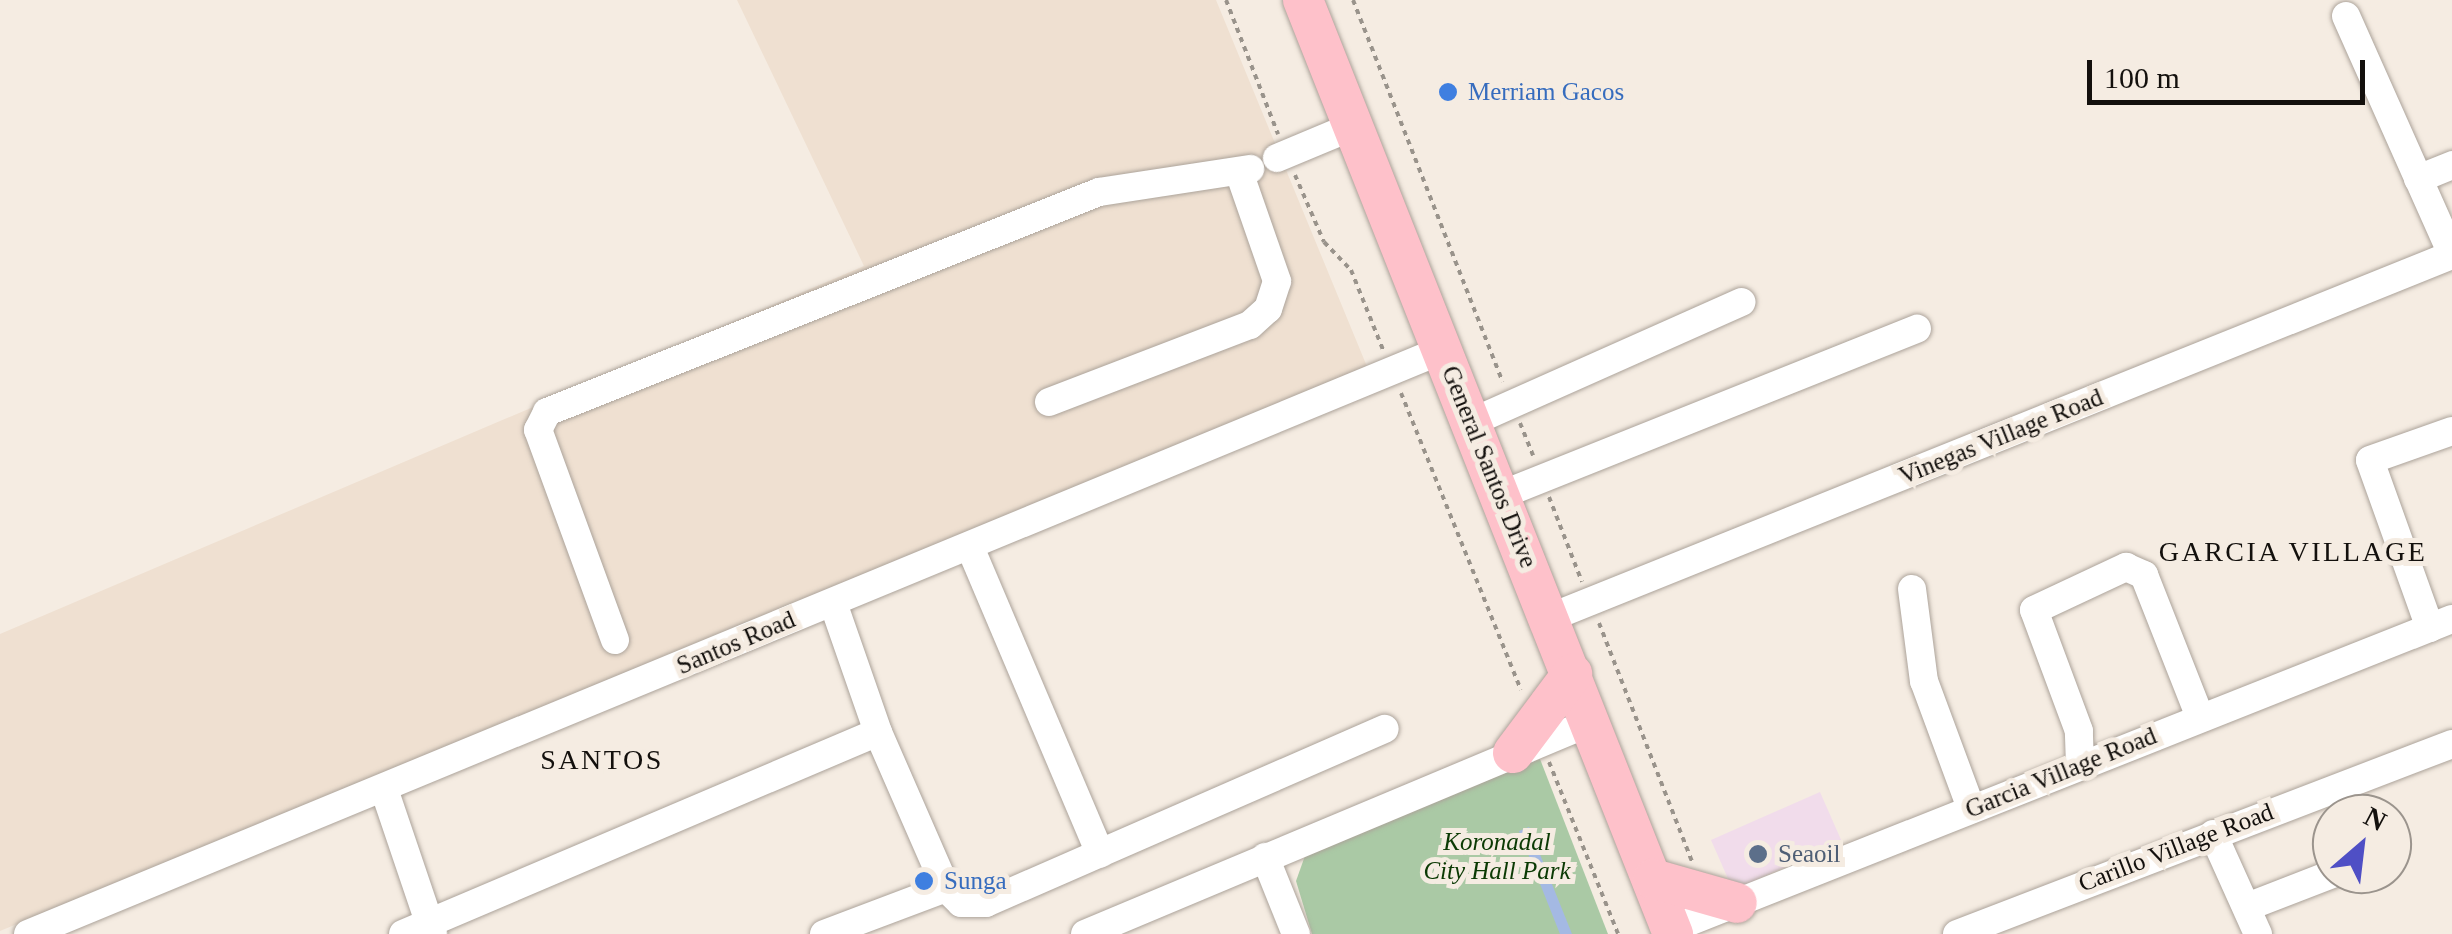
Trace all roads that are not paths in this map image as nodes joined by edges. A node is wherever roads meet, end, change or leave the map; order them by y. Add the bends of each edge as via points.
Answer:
1 (1308, 1) edge
2 (2346, 16) dead end
3 (1351, 127) junction
4 (2452, 166) edge
5 (1256, 167) junction
6 (2418, 178) junction
7 (2452, 254) edge
8 (1741, 302) dead end
9 (1917, 328) dead end
10 (1442, 350) junction
11 (1050, 402) dead end
12 (1472, 422) junction
13 (2452, 431) edge
14 (1501, 495) junction
15 (970, 547) junction
16 (1912, 589) dead end
17 (833, 603) junction
18 (1549, 618) junction
19 (2441, 623) edge
20 (614, 640) dead end
21 (1572, 674) junction
22 (2200, 717) junction
23 (1591, 722) junction
24 (1385, 730) dead end
25 (878, 732) junction
26 (2452, 744) edge
27 (1529, 753) junction
28 (2080, 765) junction
29 (384, 789) junction
30 (1971, 808) junction
31 (2213, 834) junction
32 (1100, 854) junction
33 (1265, 857) junction
34 (1652, 879) junction
35 (2312, 882) edge
36 (946, 888) junction
37 (1737, 902) junction
38 (2247, 908) junction
39 (431, 928) edge
40 (1672, 932) edge
41 (1089, 933) edge
42 (28, 934) edge
43 (403, 934) edge
44 (824, 934) edge
45 (1296, 934) edge
46 (1957, 934) edge
47 (2258, 934) edge

1 - 3 highway, General Santos Drive
2 - 6 street
3 - 5 street
3 - 10 highway, General Santos Drive
4 - 6 street
5 - 11 street via 1277,281 1268,309 1250,326
5 - 20 street via 1098,192 546,412 538,430
6 - 7 street
7 - 18 street, Vinegas Village Road
8 - 12 street
9 - 14 street
10 - 12 highway, General Santos Drive
10 - 15 street, Santos Road
12 - 14 highway, General Santos Drive
13 - 19 street via 2370,460
14 - 18 highway, General Santos Drive
15 - 17 street, Santos Road
15 - 32 street
16 - 30 street via 1924,681
17 - 25 street
17 - 29 street, Santos Road
18 - 21 highway, General Santos Drive
19 - 22 street, Garcia Village Road
21 - 23 highway, General Santos Drive
21 - 27 highway
22 - 28 street, Garcia Village Road
22 - 28 street via 2144,574 2126,567 2034,610 2078,731
23 - 27 street
23 - 34 highway, General Santos Drive
24 - 32 street
25 - 36 street
25 - 39 street
26 - 31 street, Carillo Village Road
27 - 33 street
28 - 30 street, Garcia Village Road
29 - 39 street
29 - 42 street, Santos Road
30 - 37 street, Garcia Village Road
31 - 38 street
31 - 46 street, Carillo Village Road
32 - 36 street via 977,906 961,903
33 - 41 street
33 - 45 street
34 - 37 highway
34 - 40 highway, General Santos Drive
35 - 38 street
36 - 44 street
37 - 40 street, Garcia Village Road
38 - 47 street
39 - 43 street

